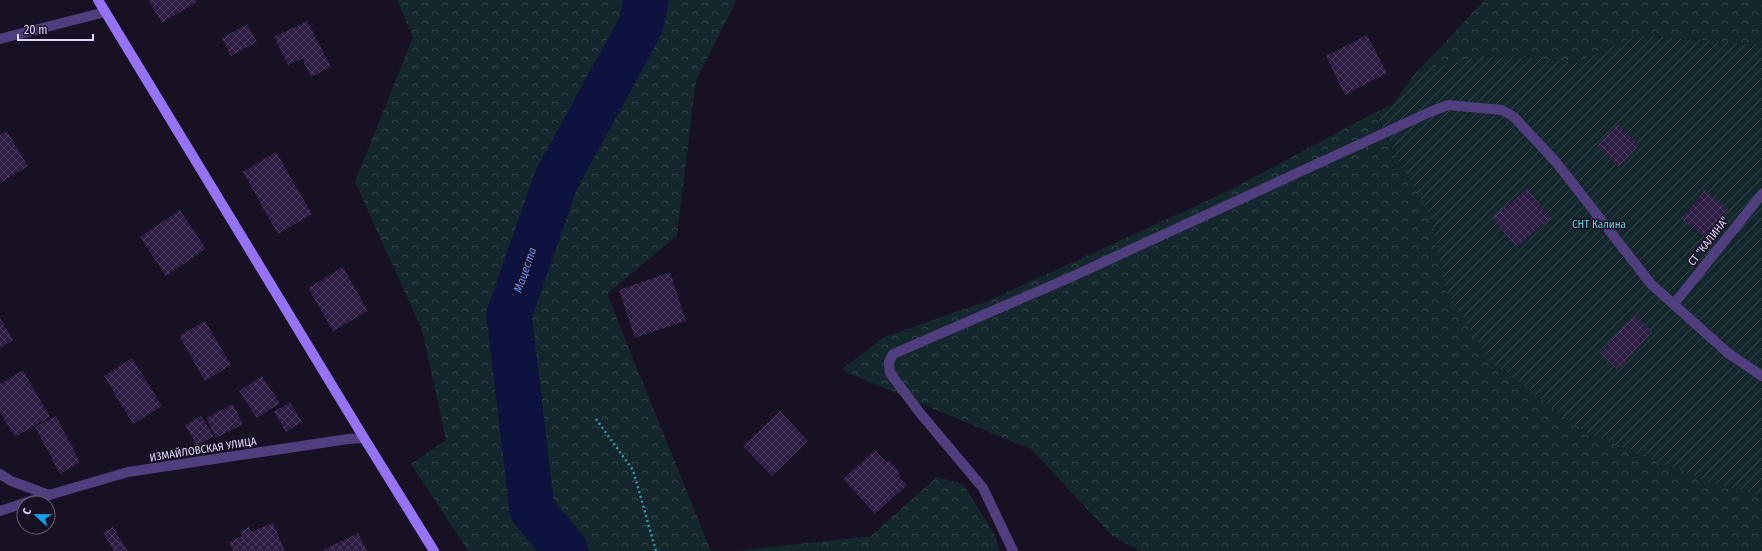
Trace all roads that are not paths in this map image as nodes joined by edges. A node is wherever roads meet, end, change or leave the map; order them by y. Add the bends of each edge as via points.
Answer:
1 (98, 0) edge
2 (105, 12) junction
3 (0, 39) edge
4 (1762, 194) edge
5 (1674, 304) junction
6 (1762, 376) edge
7 (364, 438) junction
8 (0, 474) edge
9 (49, 495) joint
10 (16, 506) edge
11 (0, 511) edge
12 (434, 551) edge
13 (1013, 551) edge

1 - 2 street
2 - 3 street
2 - 7 street
4 - 5 street, СТ "КАЛИНА"
5 - 6 street via 1728,353
5 - 13 street via 1651,284 1556,162 1514,117 1502,110 1448,105 1083,272 893,354 889,362 890,372 920,413 983,488
7 - 9 street, ИЗМАЙЛОВСКАЯ УЛИЦА via 128,472
7 - 12 street
8 - 9 street via 11,481
10 - 11 street, ИЗМАЙЛОВСКАЯ УЛИЦА

